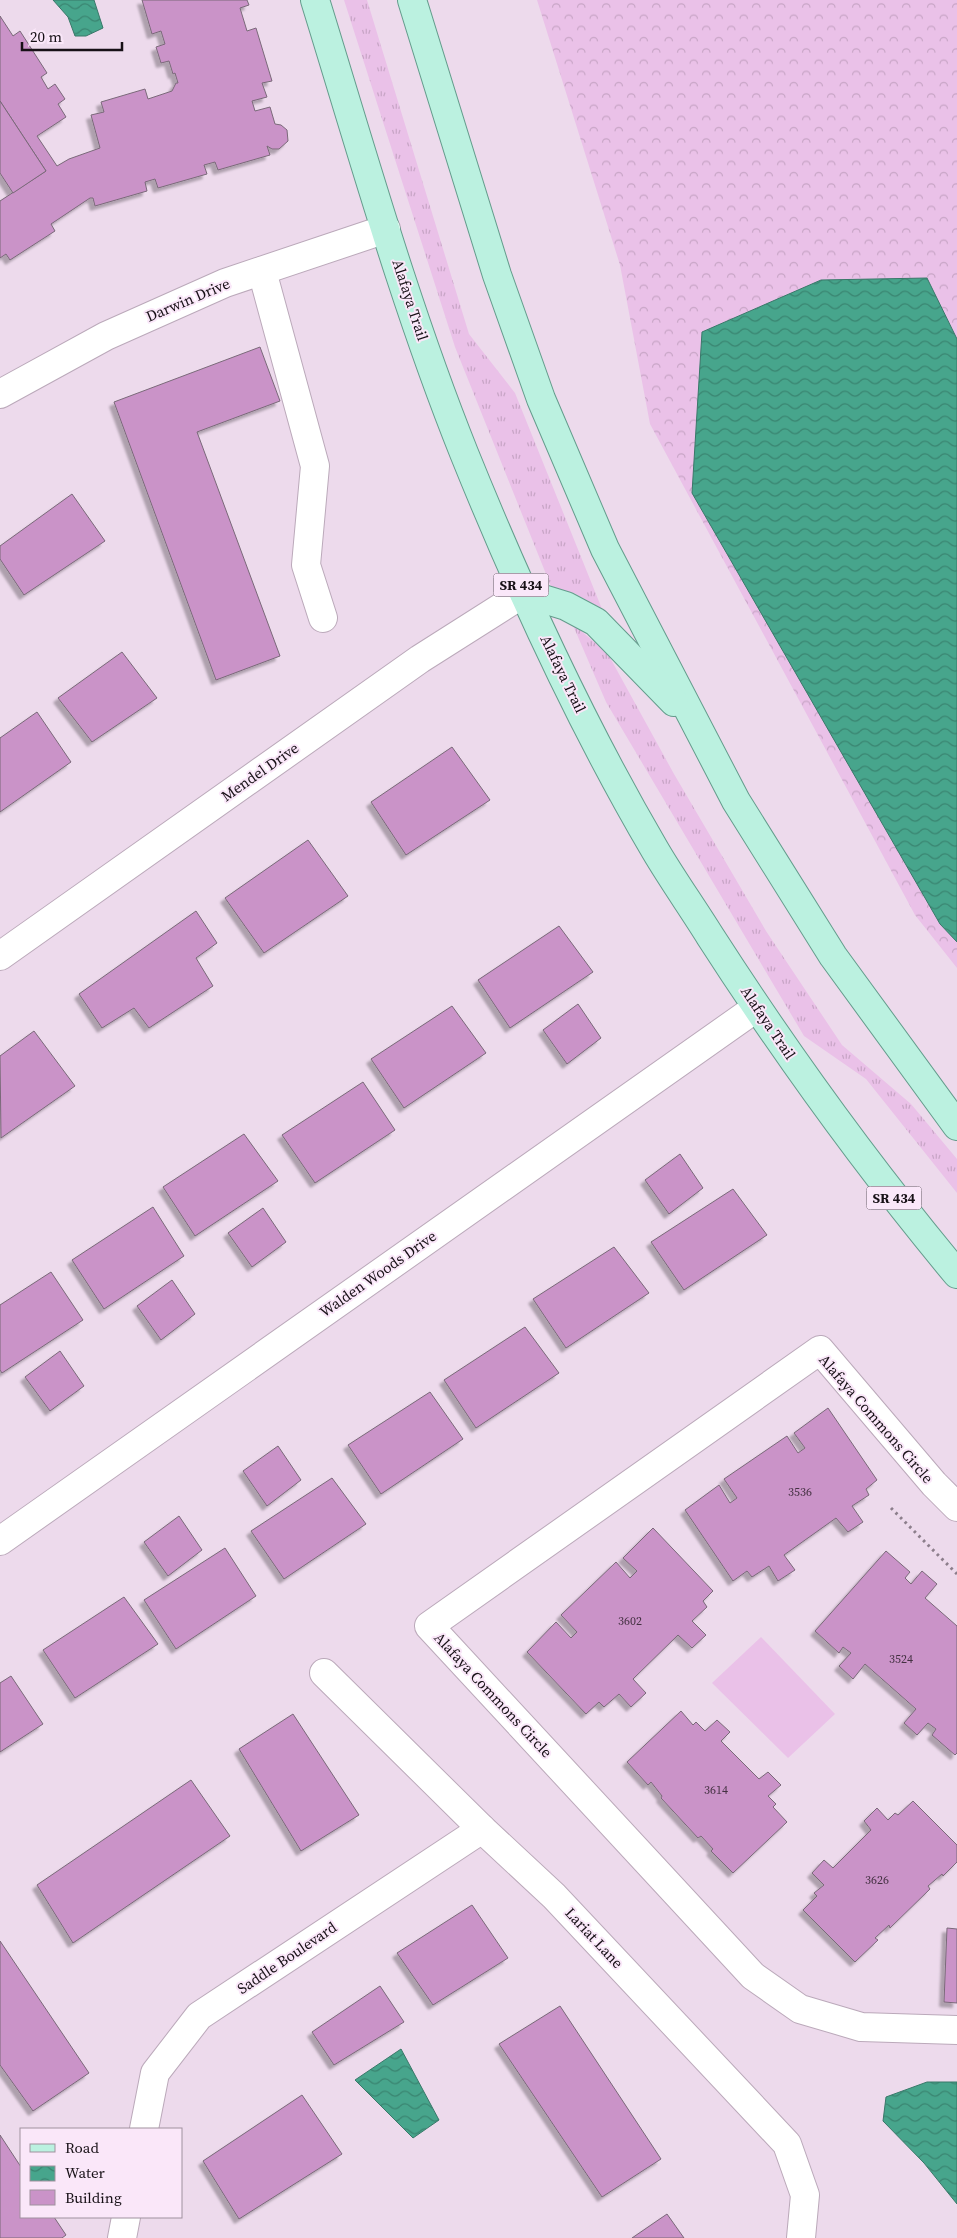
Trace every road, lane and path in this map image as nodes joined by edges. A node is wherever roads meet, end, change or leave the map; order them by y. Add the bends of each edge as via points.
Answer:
1 (315, 0) edge
2 (412, 0) edge
3 (386, 229) junction
4 (262, 271) junction
5 (0, 394) edge
6 (524, 593) junction
7 (323, 618) dead end
8 (694, 723) junction
9 (0, 956) edge
10 (756, 1008) junction
11 (957, 1126) edge
12 (957, 1274) edge
13 (957, 1506) edge
14 (891, 1508) dead end
15 (0, 1541) edge
16 (957, 1574) edge
17 (324, 1673) dead end
18 (482, 1829) junction
19 (957, 2030) edge
20 (144, 2128) edge
21 (126, 2218) edge
22 (122, 2238) edge
23 (801, 2238) edge

1 - 3 main road, Alafaya Trail / SR 434
2 - 8 main road via 494,267 541,399 605,549
3 - 4 street, Darwin Drive
3 - 6 main road, Alafaya Trail / SR 434 via 464,453
4 - 5 street, Darwin Drive via 106,336
4 - 7 street via 316,466 306,565
6 - 8 main road via 566,606 596,622
6 - 9 street, Mendel Drive via 420,660
6 - 10 main road, Alafaya Trail / SR 434 via 582,714 656,851
8 - 11 main road via 736,801 833,956
10 - 12 main road, Alafaya Trail / SR 434 via 821,1101
10 - 15 street, Walden Woods Drive
13 - 19 street, Alafaya Commons Circle via 934,1484 820,1350 429,1626 753,1976 800,2009 861,2027
14 - 16 path
17 - 18 street, Lariat Lane
18 - 20 street, Saddle Boulevard via 199,2016 155,2072
18 - 23 street, Lariat Lane via 554,1896 786,2144 805,2195
21 - 22 street

